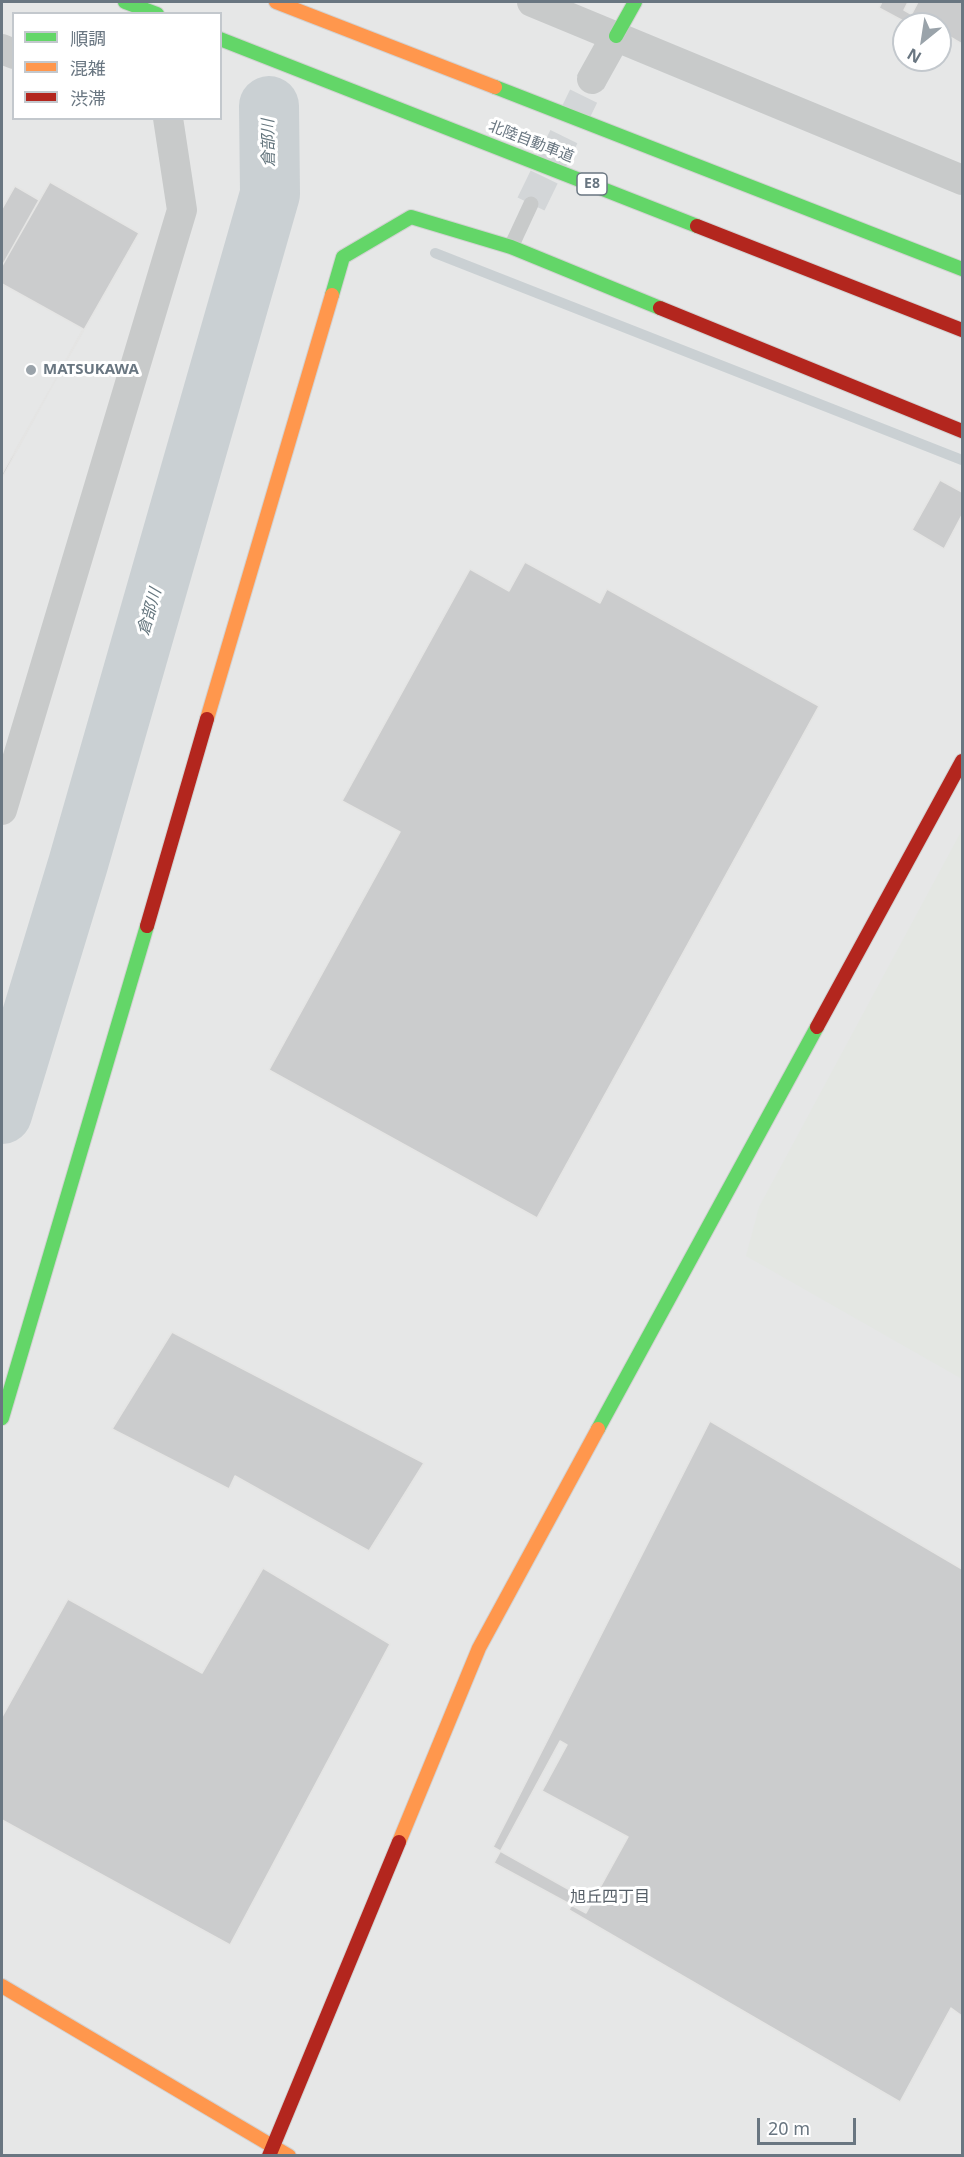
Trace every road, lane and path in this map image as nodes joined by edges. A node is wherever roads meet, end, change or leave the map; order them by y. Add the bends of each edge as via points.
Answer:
1 (125, 2) edge
2 (276, 2) edge
3 (532, 2) edge
4 (635, 2) edge
5 (152, 12) edge
6 (616, 36) junction
7 (222, 40) edge
8 (592, 79) tunnel mouth
9 (168, 120) edge
10 (963, 180) edge
11 (531, 204) tunnel mouth
12 (511, 247) junction
13 (963, 269) edge
14 (963, 330) edge
15 (963, 431) edge
16 (963, 761) edge
17 (2, 810) edge
18 (2, 1418) edge
19 (2, 1986) edge
20 (271, 2150) edge
21 (289, 2156) edge

1 - 5 main road
2 - 13 main road
3 - 6 street
4 - 6 main road
6 - 8 street
6 - 10 street
7 - 14 main road, 北陸自動車道 / E8
9 - 17 street via 182,210
11 - 12 lane
12 - 15 main road
12 - 18 main road via 411,217 343,257
16 - 20 main road via 479,1648
19 - 20 main road
20 - 21 main road

